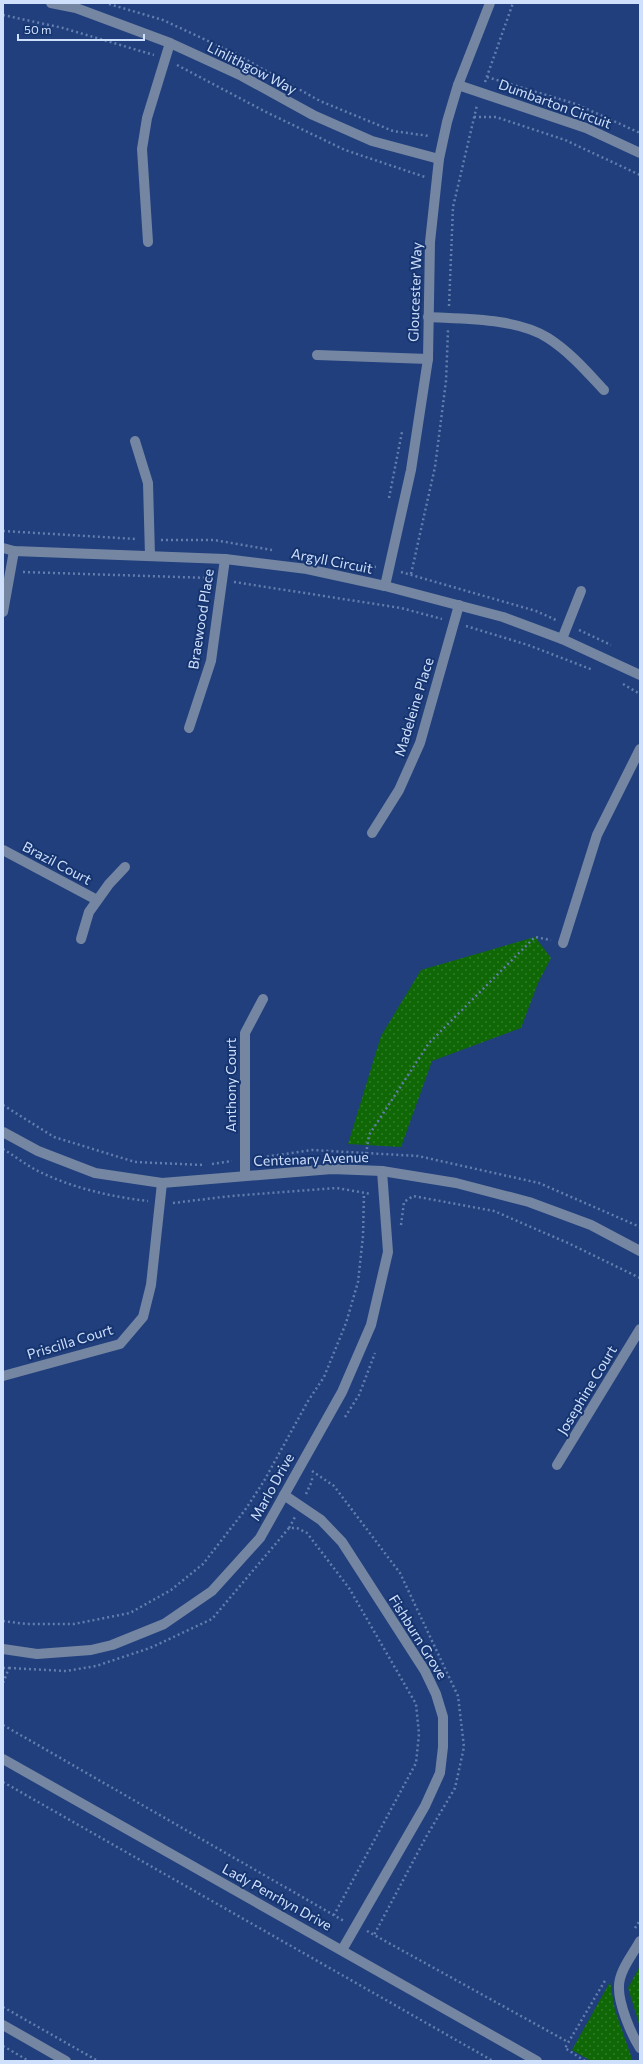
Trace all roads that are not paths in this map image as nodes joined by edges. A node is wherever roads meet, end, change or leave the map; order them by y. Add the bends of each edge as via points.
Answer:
1 (51, 3) edge
2 (490, 3) edge
3 (77, 6) edge
4 (170, 44) junction
5 (458, 85) junction
6 (640, 153) edge
7 (439, 159) junction
8 (148, 242) dead end
9 (428, 318) junction
10 (317, 355) dead end
11 (428, 359) junction
12 (604, 390) dead end
13 (135, 441) dead end
14 (3, 548) edge
15 (14, 551) junction
16 (150, 556) junction
17 (225, 559) junction
18 (385, 586) junction
19 (581, 592) dead end
20 (459, 605) junction
21 (3, 612) edge
22 (562, 639) junction
23 (640, 675) edge
24 (189, 728) dead end
25 (640, 750) edge
26 (372, 833) dead end
27 (3, 850) edge
28 (125, 867) dead end
29 (97, 900) junction
30 (81, 939) dead end
31 (563, 942) road end
32 (263, 999) dead end
33 (3, 1132) edge
34 (382, 1171) junction
35 (245, 1175) junction
36 (162, 1183) junction
37 (640, 1250) edge
38 (640, 1329) edge
39 (3, 1376) edge
40 (557, 1465) dead end
41 (284, 1495) junction
42 (3, 1649) edge
43 (3, 1759) edge
44 (640, 1941) edge
45 (342, 1950) junction
46 (3, 2025) edge
47 (640, 2048) edge
48 (66, 2061) edge
49 (537, 2061) edge

1 - 3 street, Linlithgow Way
2 - 5 street, Gloucester Way
3 - 4 street, Linlithgow Way
4 - 7 street, Linlithgow Way via 242,76 313,115 372,140
4 - 8 street via 147,118 142,148
5 - 6 street, Dumbarton Circuit via 586,128
5 - 7 street, Gloucester Way
7 - 9 street, Gloucester Way via 430,242
9 - 11 street, Gloucester Way
9 - 12 street via 488,321 526,328 547,337 566,351
10 - 11 street
11 - 18 street, Gloucester Way via 411,470
13 - 16 street via 148,483
14 - 15 street, Argyll Circuit
15 - 16 street, Argyll Circuit
15 - 21 street
16 - 17 street, Argyll Circuit
17 - 18 street, Argyll Circuit via 307,569
17 - 24 street, Braewood Place via 211,661
18 - 20 street, Argyll Circuit
19 - 22 street
20 - 22 street, Argyll Circuit via 503,617
20 - 26 street, Madeleine Place via 420,743 399,790
22 - 23 street, Argyll Circuit
25 - 31 street via 597,835
27 - 29 street, Brazil Court
28 - 29 street, Brazil Court
29 - 30 street, Brazil Court via 89,912
32 - 35 street, Anthony Court via 245,1033
33 - 36 street, Centenary Avenue via 38,1151 95,1173
34 - 35 street, Centenary Avenue via 332,1169
34 - 37 street, Centenary Avenue via 456,1183 529,1202 591,1225
34 - 41 street, Marlo Drive via 388,1252 371,1325 342,1392
35 - 36 street, Centenary Avenue
36 - 39 street, Priscilla Court via 150,1285 143,1317 120,1344
38 - 40 street, Josephine Court
41 - 42 street, Marlo Drive via 260,1538 212,1591 164,1624 112,1646 91,1650 37,1654
41 - 45 street, Fishburn Grove via 321,1520 342,1542 425,1671 443,1717 440,1773 426,1806
43 - 45 street, Lady Penrhyn Drive
44 - 47 street via 625,1968 619,1986 620,1998 632,2034
45 - 49 street, Lady Penrhyn Drive
46 - 48 street

